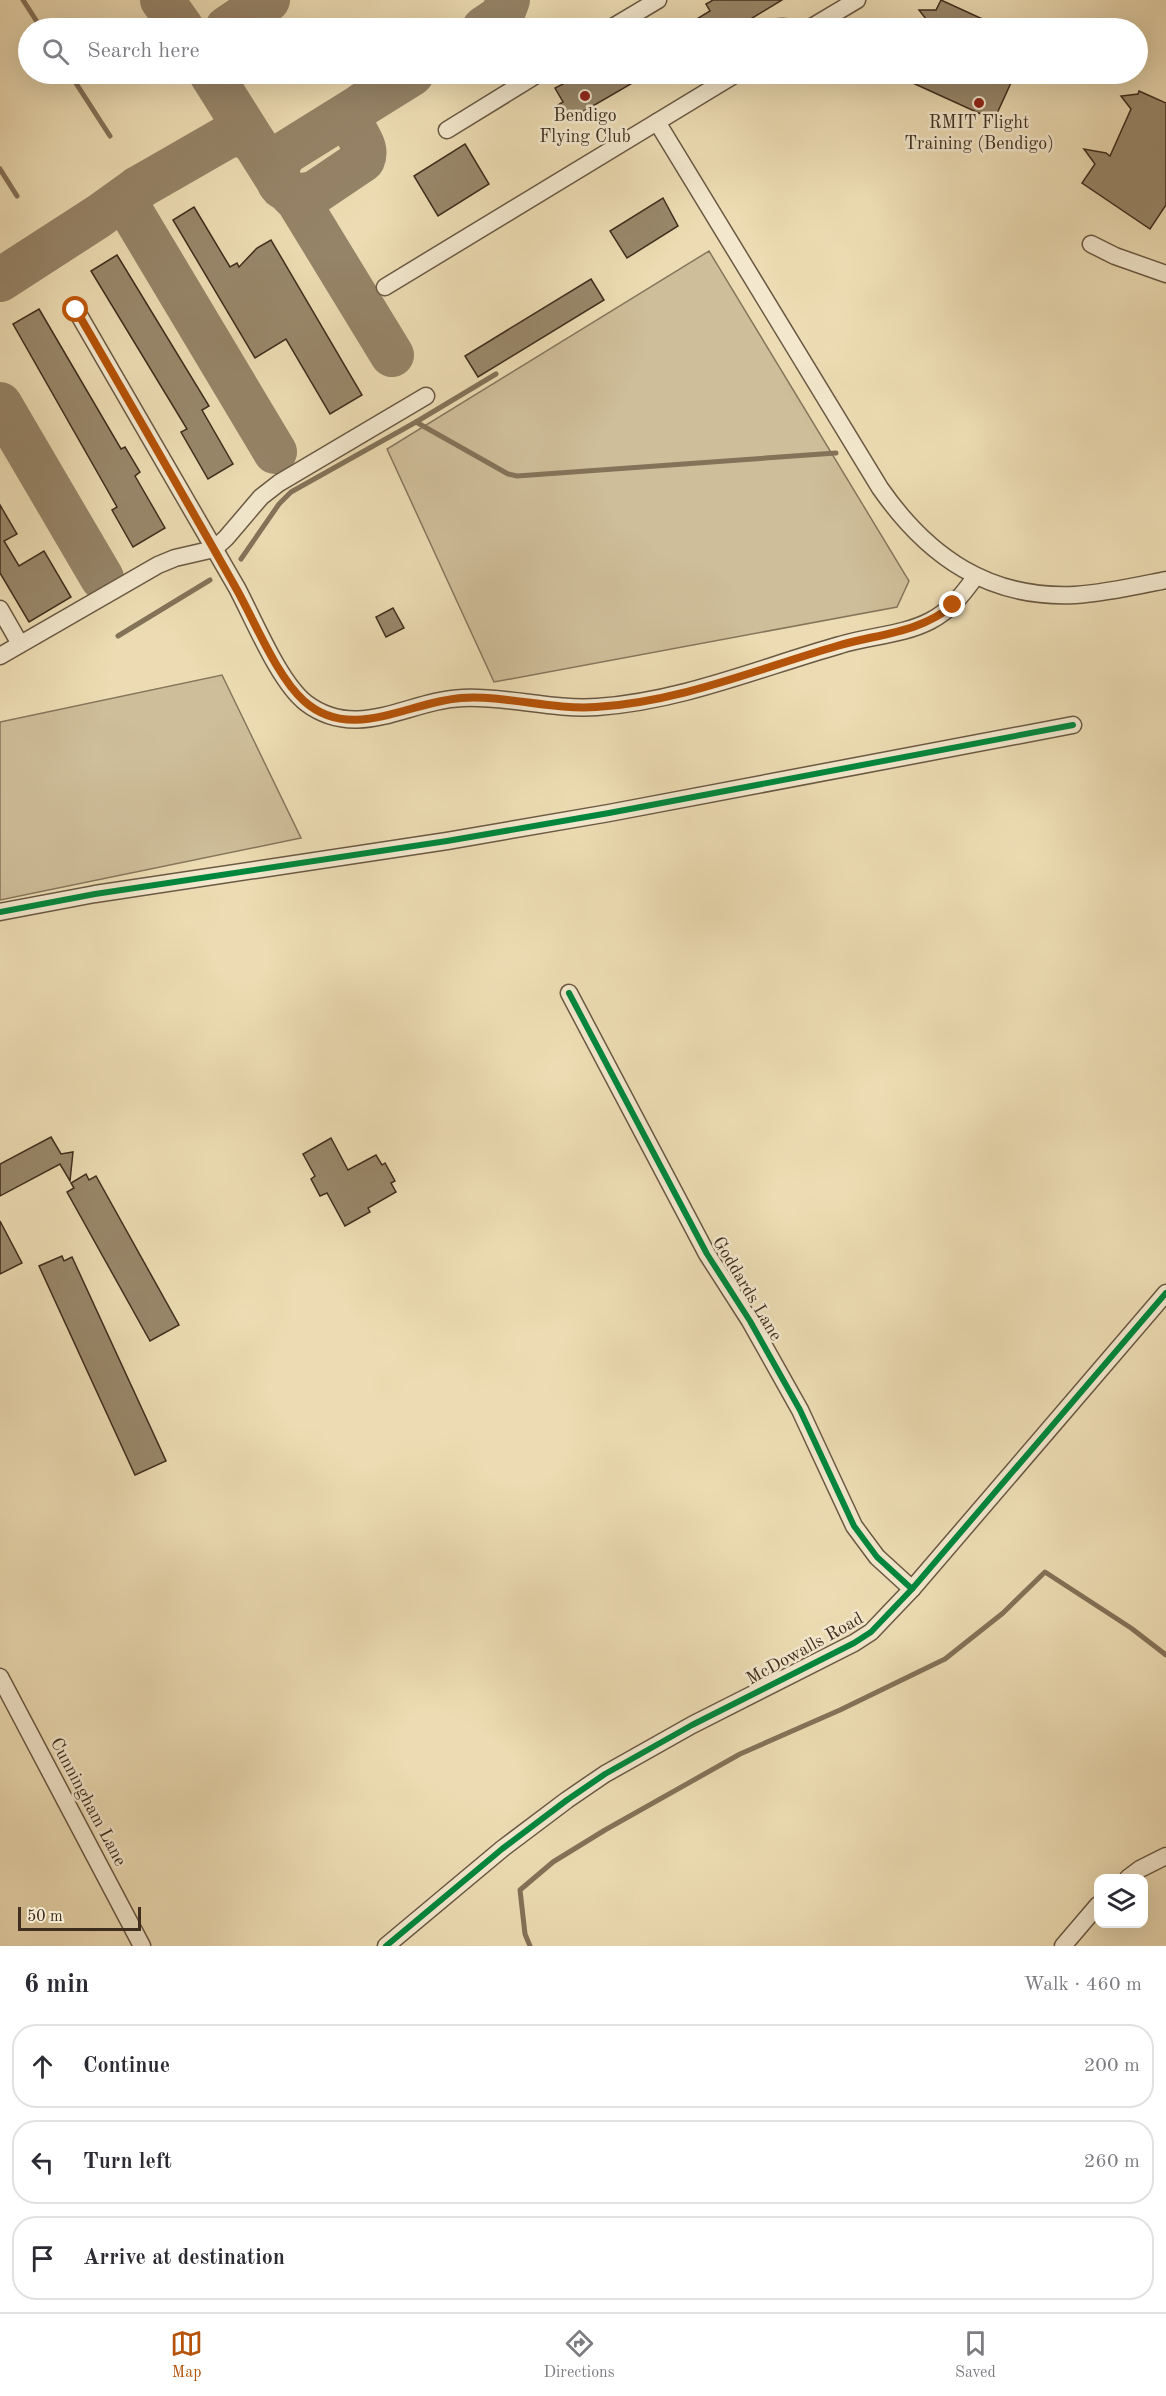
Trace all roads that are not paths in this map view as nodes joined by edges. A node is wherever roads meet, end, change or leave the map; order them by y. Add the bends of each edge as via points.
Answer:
1 (658, 0) edge
2 (857, 0) edge
3 (628, 18) edge
4 (827, 18) edge
5 (521, 84) edge
6 (714, 84) edge
7 (657, 122) junction
8 (447, 129) dead end
9 (1091, 244) dead end
10 (1166, 274) edge
11 (385, 286) dead end
12 (76, 310) dead end
13 (426, 396) dead end
14 (213, 549) junction
15 (976, 576) junction
16 (1166, 580) edge
17 (0, 609) edge
18 (20, 644) junction
19 (0, 656) edge
20 (1073, 725) dead end
21 (0, 912) edge
22 (569, 993) dead end
23 (1166, 1293) edge
24 (912, 1589) junction
25 (0, 1677) edge
26 (1166, 1856) edge
27 (1133, 1874) edge
28 (1094, 1910) edge
29 (142, 1946) edge
30 (387, 1946) edge
31 (1063, 1946) edge

1 - 3 street
2 - 4 street
5 - 8 street
6 - 7 street
7 - 11 street
7 - 15 street via 891,504 933,549
9 - 10 street
12 - 14 street
13 - 14 street via 279,483 254,503
14 - 15 street via 304,701 330,716 360,721 464,698 566,707 662,698 850,642 920,626 953,605
14 - 18 street via 158,565
15 - 16 street via 1016,590 1058,595 1105,592
17 - 18 street
18 - 19 street
20 - 21 street via 609,813
22 - 24 street, Goddards Lane via 707,1254 800,1410 854,1526 877,1557
23 - 24 street, McDowalls Road
24 - 30 street, McDowalls Road via 871,1632 854,1643 692,1725 567,1800
25 - 29 street, Cunningham Lane
26 - 27 street
28 - 31 street

